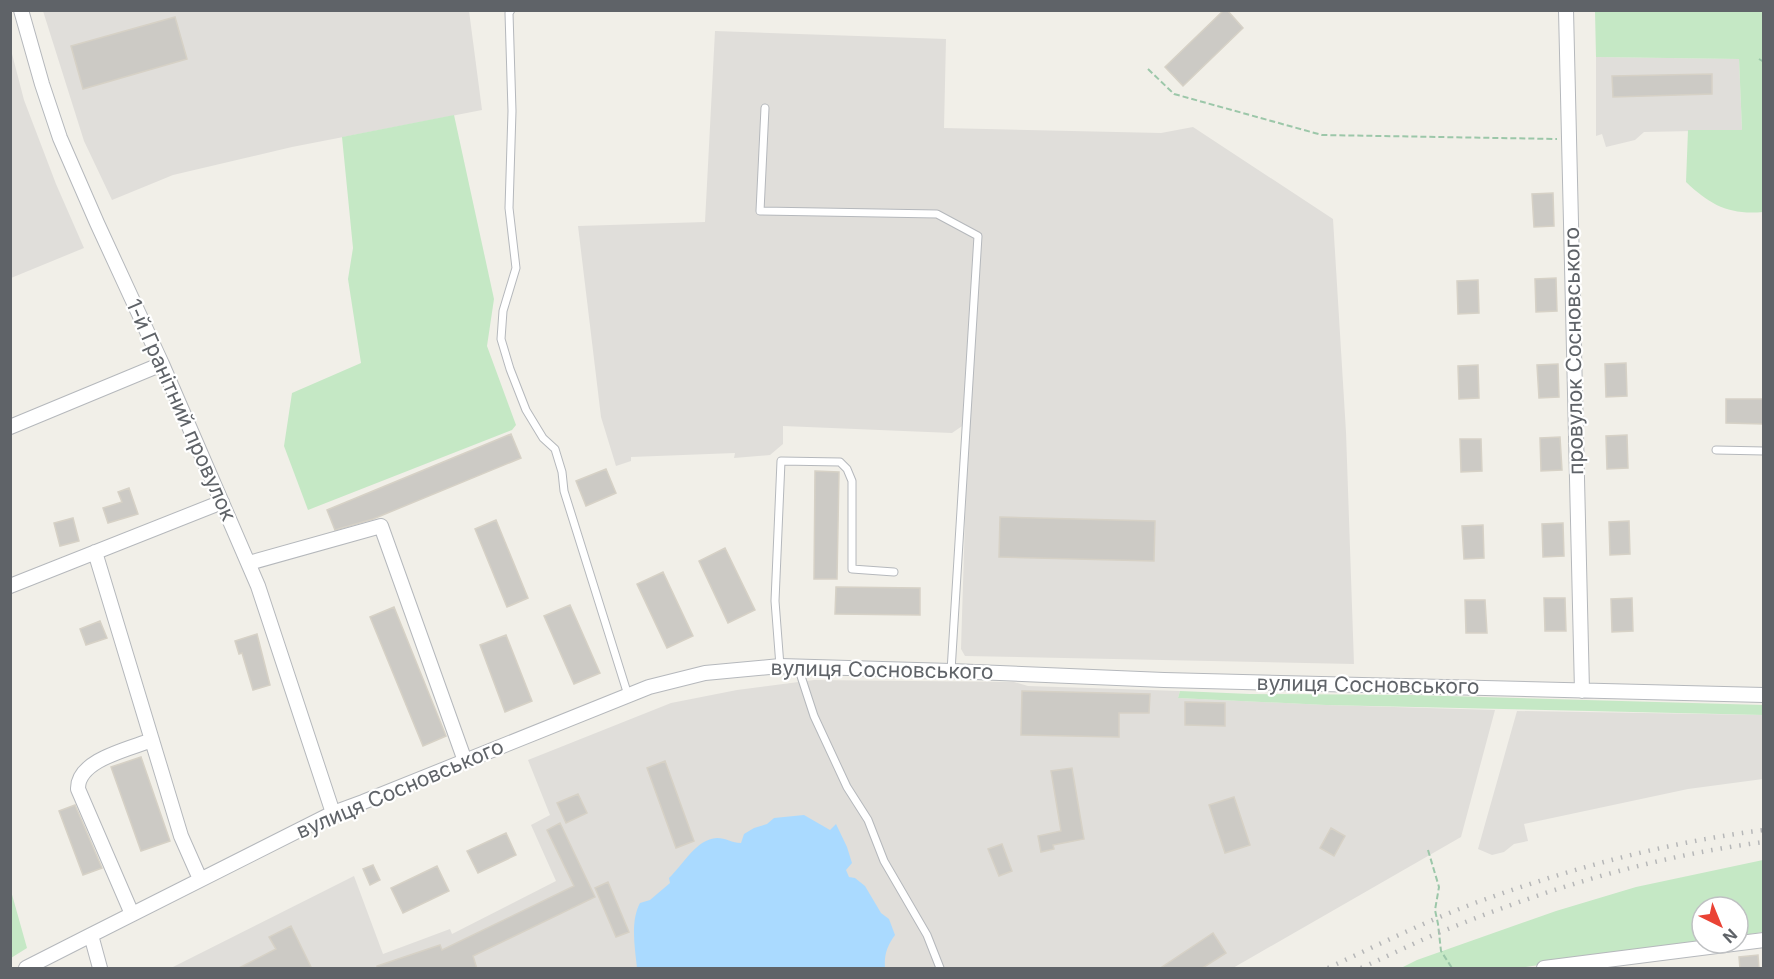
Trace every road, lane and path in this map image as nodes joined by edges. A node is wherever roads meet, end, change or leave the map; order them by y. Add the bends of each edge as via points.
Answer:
1 (21, 10) edge
2 (511, 10) edge
3 (1566, 10) edge
4 (1759, 59) dead end
5 (1764, 62) edge
6 (1148, 69) dead end
7 (765, 108) dead end
8 (1569, 139) junction
9 (162, 364) junction
10 (10, 426) edge
11 (1716, 450) dead end
12 (1764, 451) edge
13 (222, 502) junction
14 (95, 552) junction
15 (249, 563) junction
16 (894, 572) dead end
17 (10, 586) edge
18 (780, 666) junction
19 (798, 667) junction
20 (951, 670) junction
21 (1582, 691) junction
22 (628, 695) junction
23 (1764, 695) edge
24 (152, 740) junction
25 (465, 761) junction
26 (333, 813) junction
27 (1428, 850) dead end
28 (200, 879) junction
29 (132, 914) junction
30 (90, 935) junction
31 (1764, 940) edge
32 (26, 969) edge
33 (100, 969) edge
34 (940, 969) edge
35 (1452, 969) edge
36 (1544, 969) edge

1 - 9 street, 1-й Гранітний провулок via 60,138
2 - 22 lane via 509,208 516,268 503,311 501,339 526,410 543,438 555,449 564,491
3 - 8 street, провулок Сосновського
4 - 5 path
6 - 8 path via 1174,94 1322,135
7 - 20 lane via 760,211 937,214 978,236
8 - 21 street, провулок Сосновського
9 - 10 street
9 - 13 street, 1-й Гранітний провулок
11 - 12 lane
13 - 14 street
13 - 15 street, 1-й Гранітний провулок
14 - 17 street
14 - 24 street
15 - 25 street via 381,526
15 - 26 street, 1-й Гранітний провулок
16 - 18 lane via 852,569 852,481 848,469 840,462 781,461 775,601
18 - 19 street, вулиця Сосновського
18 - 22 street, вулиця Сосновського via 705,673
19 - 20 street, вулиця Сосновського
19 - 34 lane via 819,726 847,786 927,935
20 - 21 street, вулиця Сосновського
21 - 23 street, вулиця Сосновського
22 - 25 street, вулиця Сосновського
24 - 28 street via 181,836
24 - 29 street via 90,766 78,782
25 - 26 street, вулиця Сосновського
26 - 28 street, вулиця Сосновського
27 - 35 path via 1439,887 1435,910 1441,951
28 - 29 street, вулиця Сосновського
29 - 30 street, вулиця Сосновського
30 - 32 street, вулиця Сосновського
30 - 33 street
31 - 36 street

